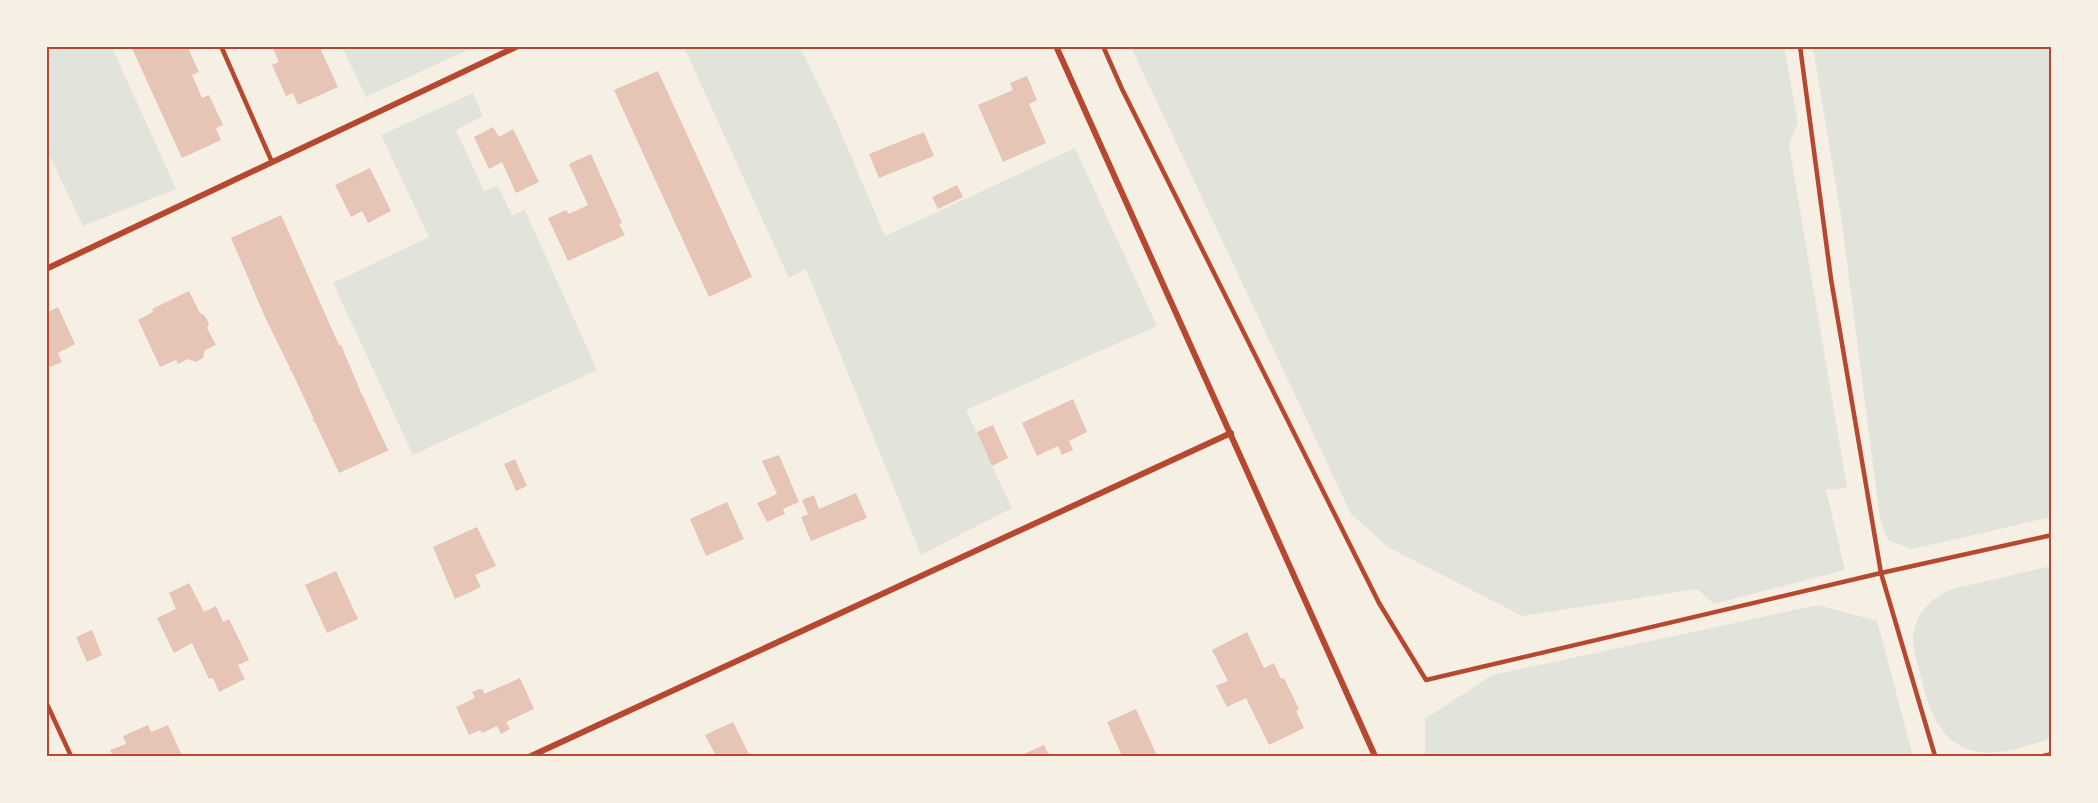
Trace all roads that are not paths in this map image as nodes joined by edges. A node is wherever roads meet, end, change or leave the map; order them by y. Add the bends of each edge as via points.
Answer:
1 (221, 46) edge
2 (518, 46) edge
3 (1056, 46) edge
4 (1103, 46) edge
5 (1800, 46) edge
6 (272, 162) junction
7 (46, 269) edge
8 (1231, 433) junction
9 (2052, 535) edge
10 (1881, 573) junction
11 (46, 702) edge
12 (2052, 754) edge
13 (71, 756) edge
14 (531, 756) edge
15 (1375, 756) edge
16 (1935, 756) edge
17 (2043, 756) edge

1 - 6 lane
2 - 6 street
3 - 8 street
4 - 10 lane via 1379,603 1426,680
5 - 10 lane via 1831,279
6 - 7 street
8 - 14 street
8 - 15 street
9 - 10 lane
10 - 16 lane
11 - 13 lane
12 - 17 lane

